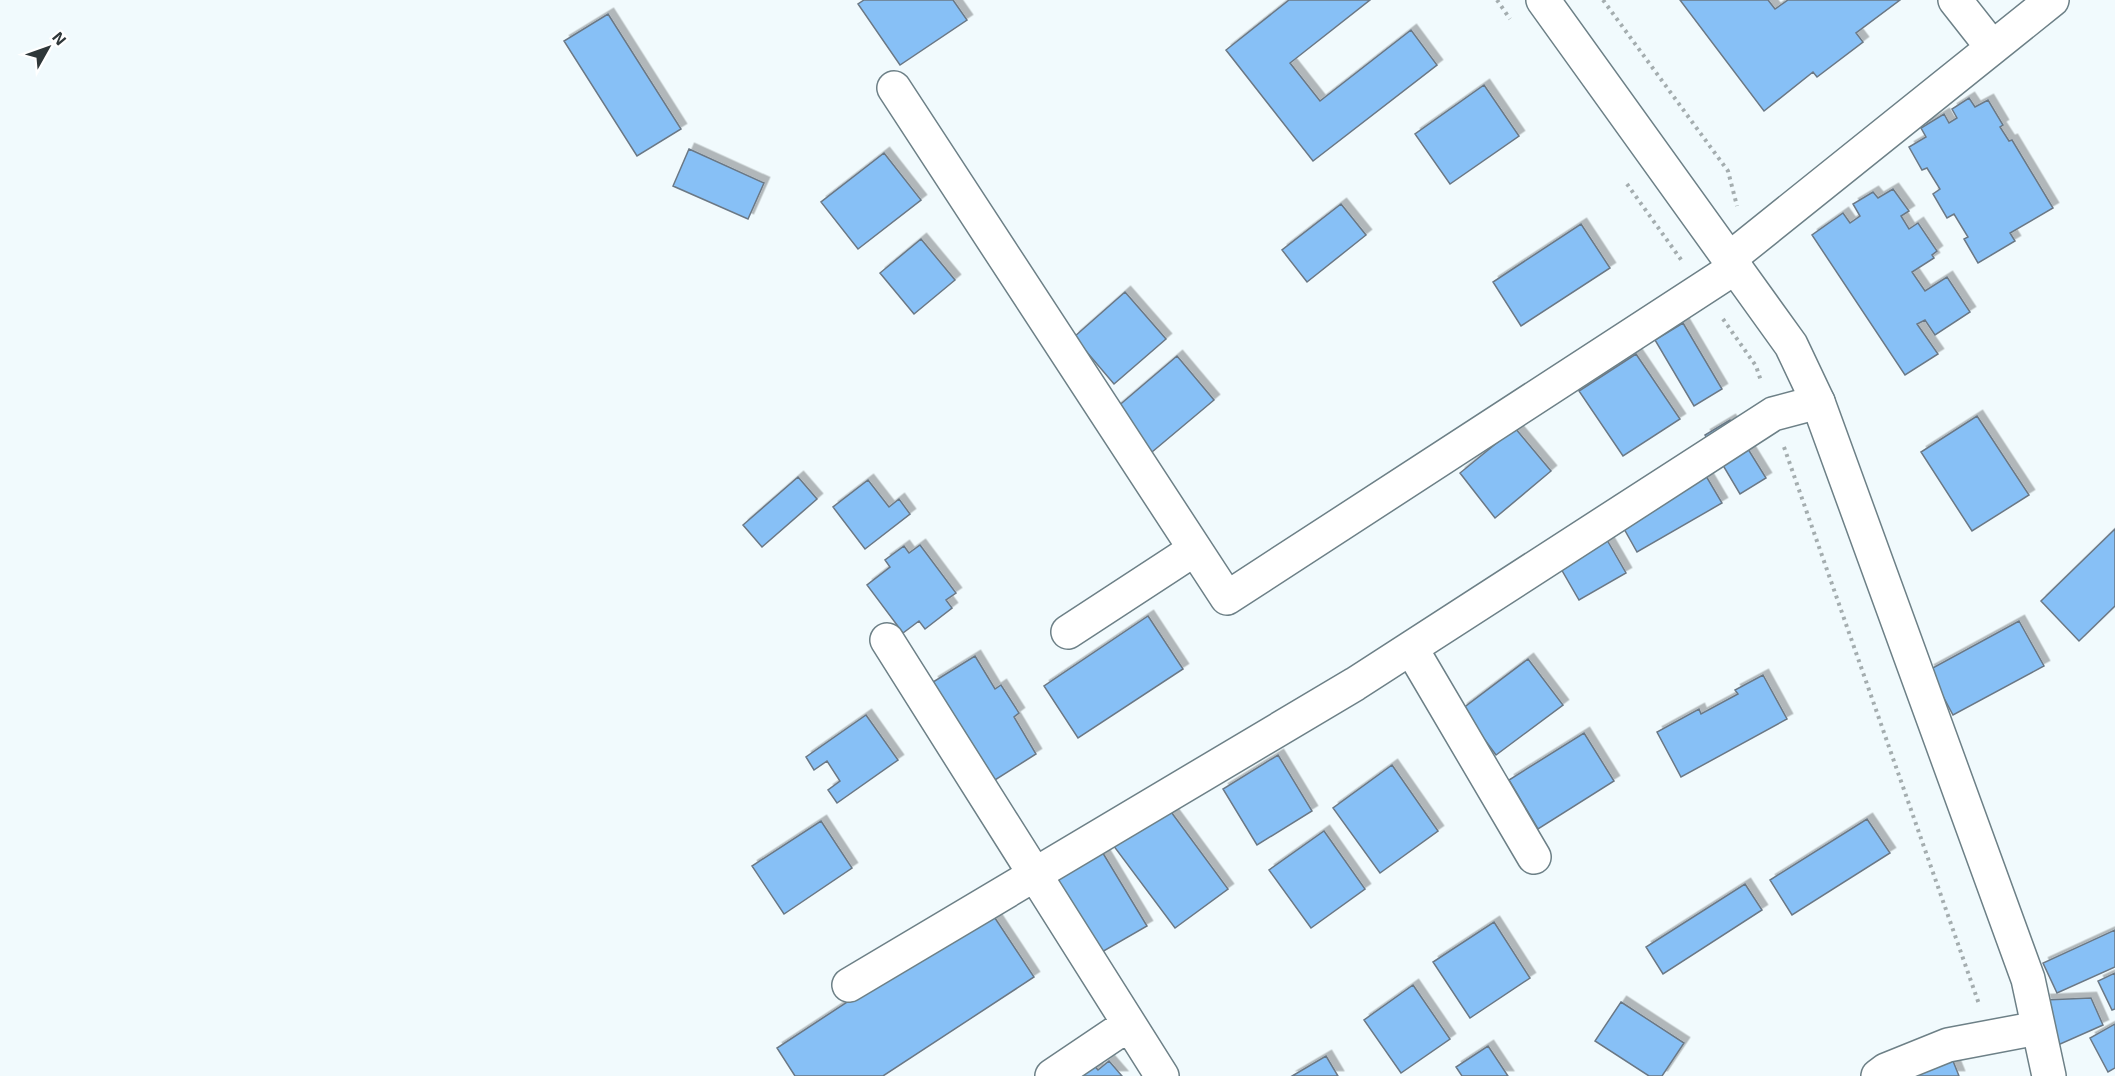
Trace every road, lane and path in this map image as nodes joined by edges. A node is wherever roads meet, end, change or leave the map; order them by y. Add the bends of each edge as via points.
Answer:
1 (1497, 0) edge
2 (1543, 0) edge
3 (1955, 0) edge
4 (2052, 0) edge
5 (1510, 19) dead end
6 (1992, 48) junction
7 (894, 88) dead end
8 (1626, 183) dead end
9 (1732, 263) junction
10 (1688, 270) dead end
11 (1722, 318) dead end
12 (1818, 402) junction
13 (1773, 414) junction
14 (1195, 549) junction
15 (1068, 632) dead end
16 (887, 640) dead end
17 (1411, 648) junction
18 (1534, 857) dead end
19 (1035, 874) junction
20 (849, 985) dead end
21 (1980, 1009) dead end
22 (1129, 1024) junction
23 (2038, 1028) junction
24 (1052, 1076) edge
25 (1162, 1076) edge
26 (1878, 1076) edge
27 (2049, 1076) edge

1 - 5 path
2 - 9 street
3 - 6 street
4 - 6 street
6 - 9 street
7 - 14 street
8 - 10 path
9 - 12 street via 1791,345
9 - 14 street via 1227,598
11 - 13 path via 1756,366
12 - 13 street
12 - 23 street via 2028,979
13 - 17 street
13 - 21 path
14 - 15 street
16 - 19 street
17 - 18 street
17 - 19 street
19 - 20 street
19 - 22 street
22 - 24 street
22 - 25 street
23 - 26 street via 1948,1045
23 - 27 street

